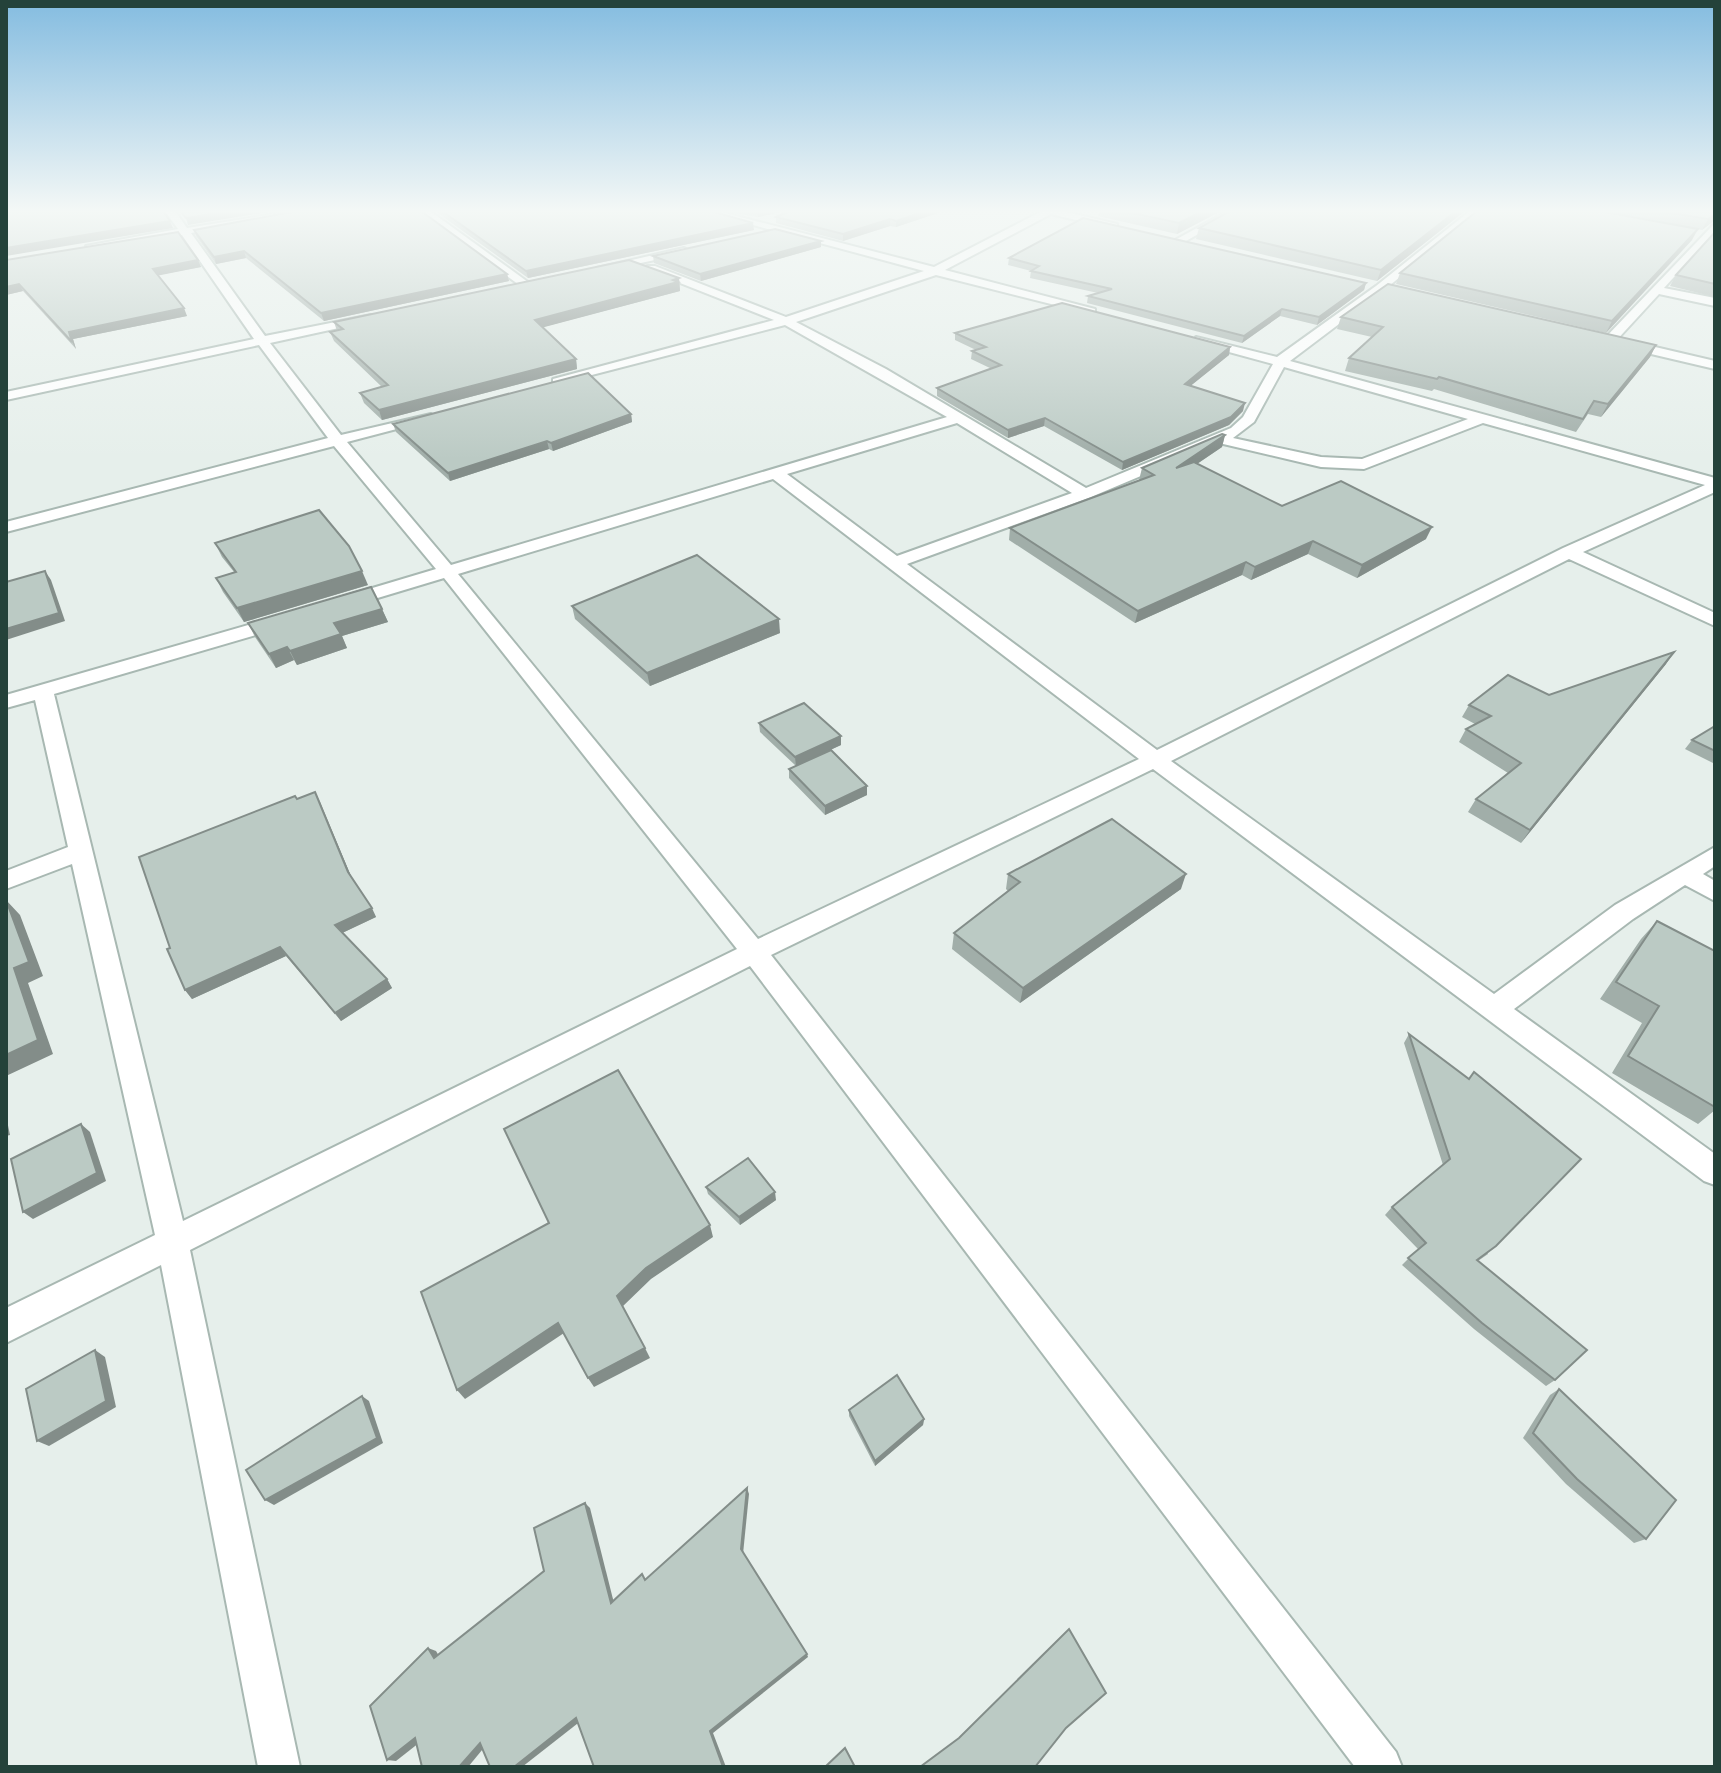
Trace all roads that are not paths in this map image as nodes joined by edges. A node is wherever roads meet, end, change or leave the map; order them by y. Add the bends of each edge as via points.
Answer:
1 (229, 294) edge
2 (715, 294) edge
3 (868, 294) edge
4 (1019, 294) edge
5 (1372, 294) edge
6 (1654, 294) edge
7 (1676, 294) edge
8 (1715, 302) edge
9 (386, 314) edge
10 (1099, 314) edge
11 (786, 321) junction
12 (1593, 337) edge
13 (1190, 338) edge
14 (262, 341) junction
15 (1609, 341) junction
16 (1281, 361) junction
17 (1715, 365) edge
18 (539, 387) edge
19 (6, 396) edge
20 (446, 412) edge
21 (1483, 418) junction
22 (956, 419) junction
23 (1219, 439) junction
24 (338, 441) junction
25 (774, 472) junction
26 (1715, 485) edge
27 (1085, 494) junction
28 (6, 527) edge
29 (1569, 552) junction
30 (895, 563) junction
31 (448, 572) junction
32 (328, 607) edge
33 (298, 616) edge
34 (1715, 620) edge
35 (43, 691) junction
36 (6, 702) edge
37 (1155, 760) junction
38 (80, 852) junction
39 (1715, 855) edge
40 (1686, 875) junction
41 (6, 880) edge
42 (1715, 892) edge
43 (754, 952) junction
44 (1494, 1009) junction
45 (1715, 1171) edge
46 (172, 1241) junction
47 (6, 1326) edge
48 (279, 1767) edge
49 (1381, 1767) edge

1 - 14 street
2 - 11 street
3 - 11 street
4 - 10 street
5 - 16 street
6 - 15 street
7 - 8 street
9 - 14 street
11 - 18 street
11 - 22 street
12 - 15 street
13 - 16 street
14 - 19 street
14 - 24 street
15 - 17 street
16 - 21 street
16 - 23 street via 1249,419
20 - 24 street
21 - 23 street via 1364,464 1321,462
21 - 26 street
22 - 25 street
22 - 27 street
23 - 27 street
24 - 28 street
24 - 31 street
25 - 30 street
25 - 31 street
26 - 29 street
27 - 30 street
29 - 34 street
29 - 37 street
30 - 37 street
31 - 32 street
31 - 43 street
33 - 35 street
35 - 36 street
35 - 38 street
37 - 43 street
37 - 44 street
38 - 41 street
38 - 46 street
39 - 40 street
40 - 42 street
40 - 44 street via 1624,912
43 - 46 street
43 - 49 street
44 - 45 street
46 - 47 street
46 - 48 street

